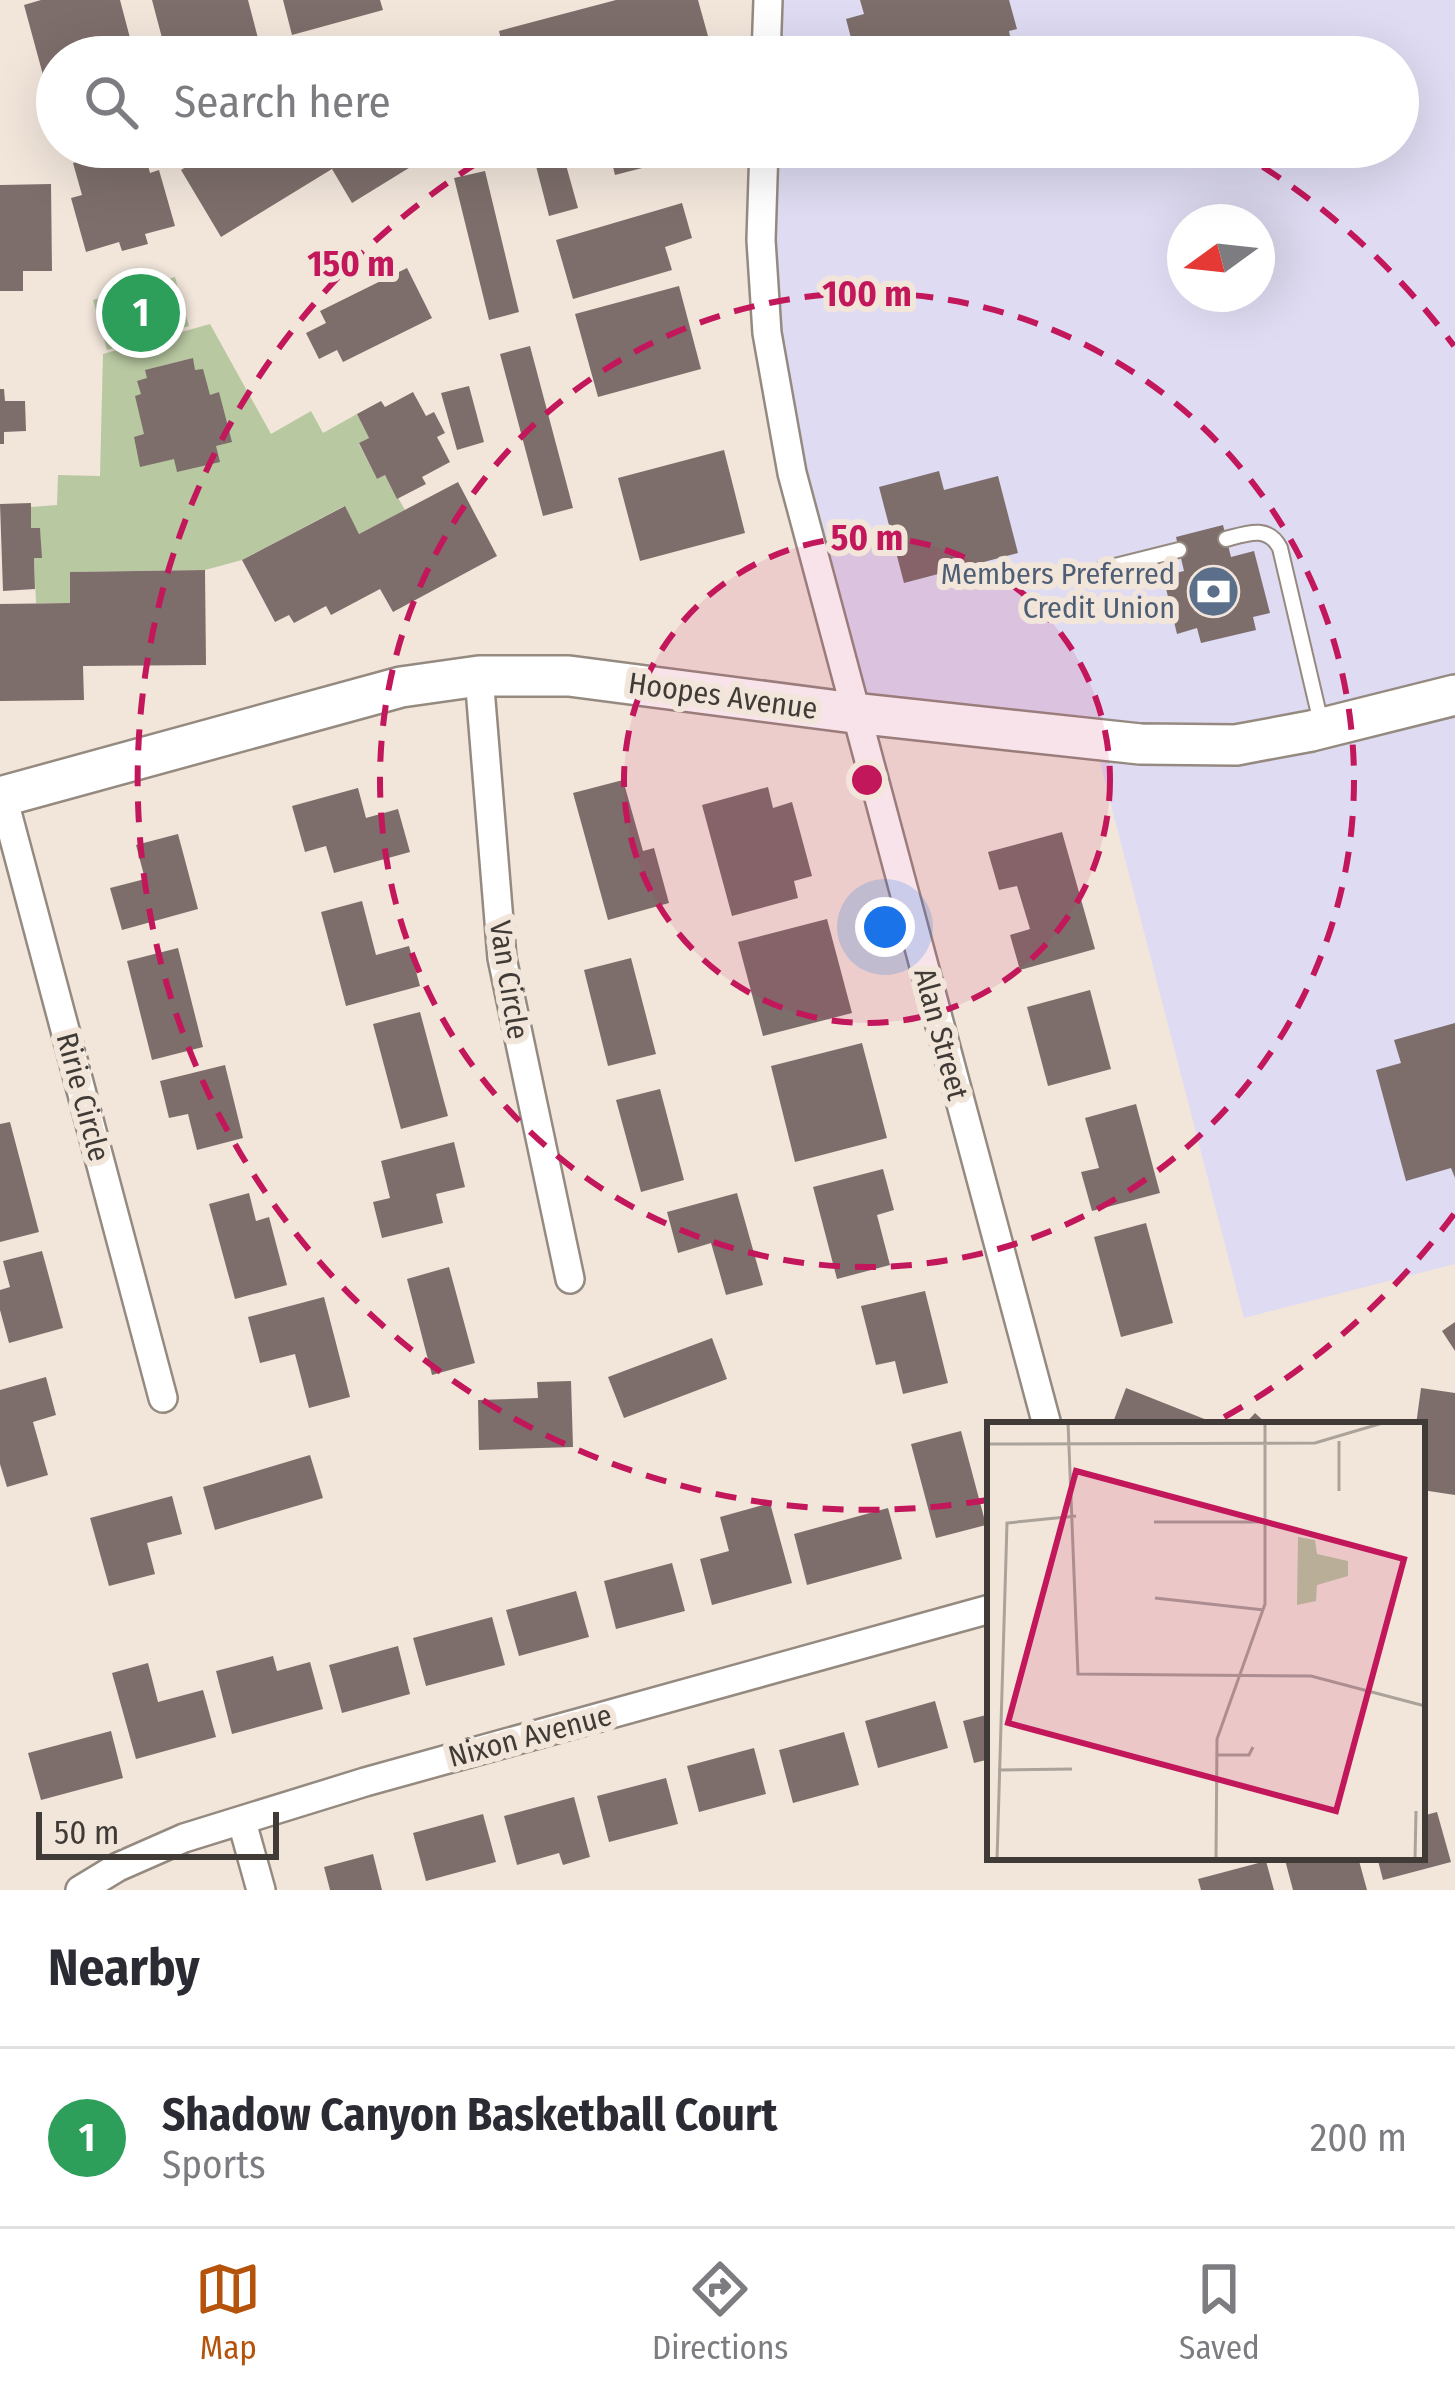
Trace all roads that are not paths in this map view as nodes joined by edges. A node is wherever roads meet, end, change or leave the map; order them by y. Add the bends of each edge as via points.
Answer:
1 (768, 0) edge
2 (767, 36) edge
3 (763, 168) edge
4 (1226, 538) dead end
5 (1180, 550) dead end
6 (1103, 569) dead end
7 (479, 676) junction
8 (1455, 695) edge
9 (854, 713) junction
10 (1322, 728) junction
11 (1, 797) edge
12 (570, 1279) dead end
13 (163, 1398) dead end
14 (1046, 1422) edge
15 (987, 1610) edge
16 (242, 1822) junction
17 (80, 1890) edge
18 (261, 1890) edge

1 - 2 street
3 - 9 street, Alan Street via 767,333 792,472
4 - 10 lane via 1274,537
5 - 6 lane
7 - 9 street, Hoopes Avenue via 556,674
7 - 11 street, Hoopes Avenue via 401,688
7 - 12 street, Van Circle via 502,958
8 - 10 street, Hoopes Avenue
9 - 10 street, Hoopes Avenue via 1140,744 1236,745
9 - 14 street, Alan Street
11 - 13 street, Ririe Circle
15 - 16 street, Nixon Avenue
16 - 17 street, Nixon Avenue via 184,1838
16 - 18 street

